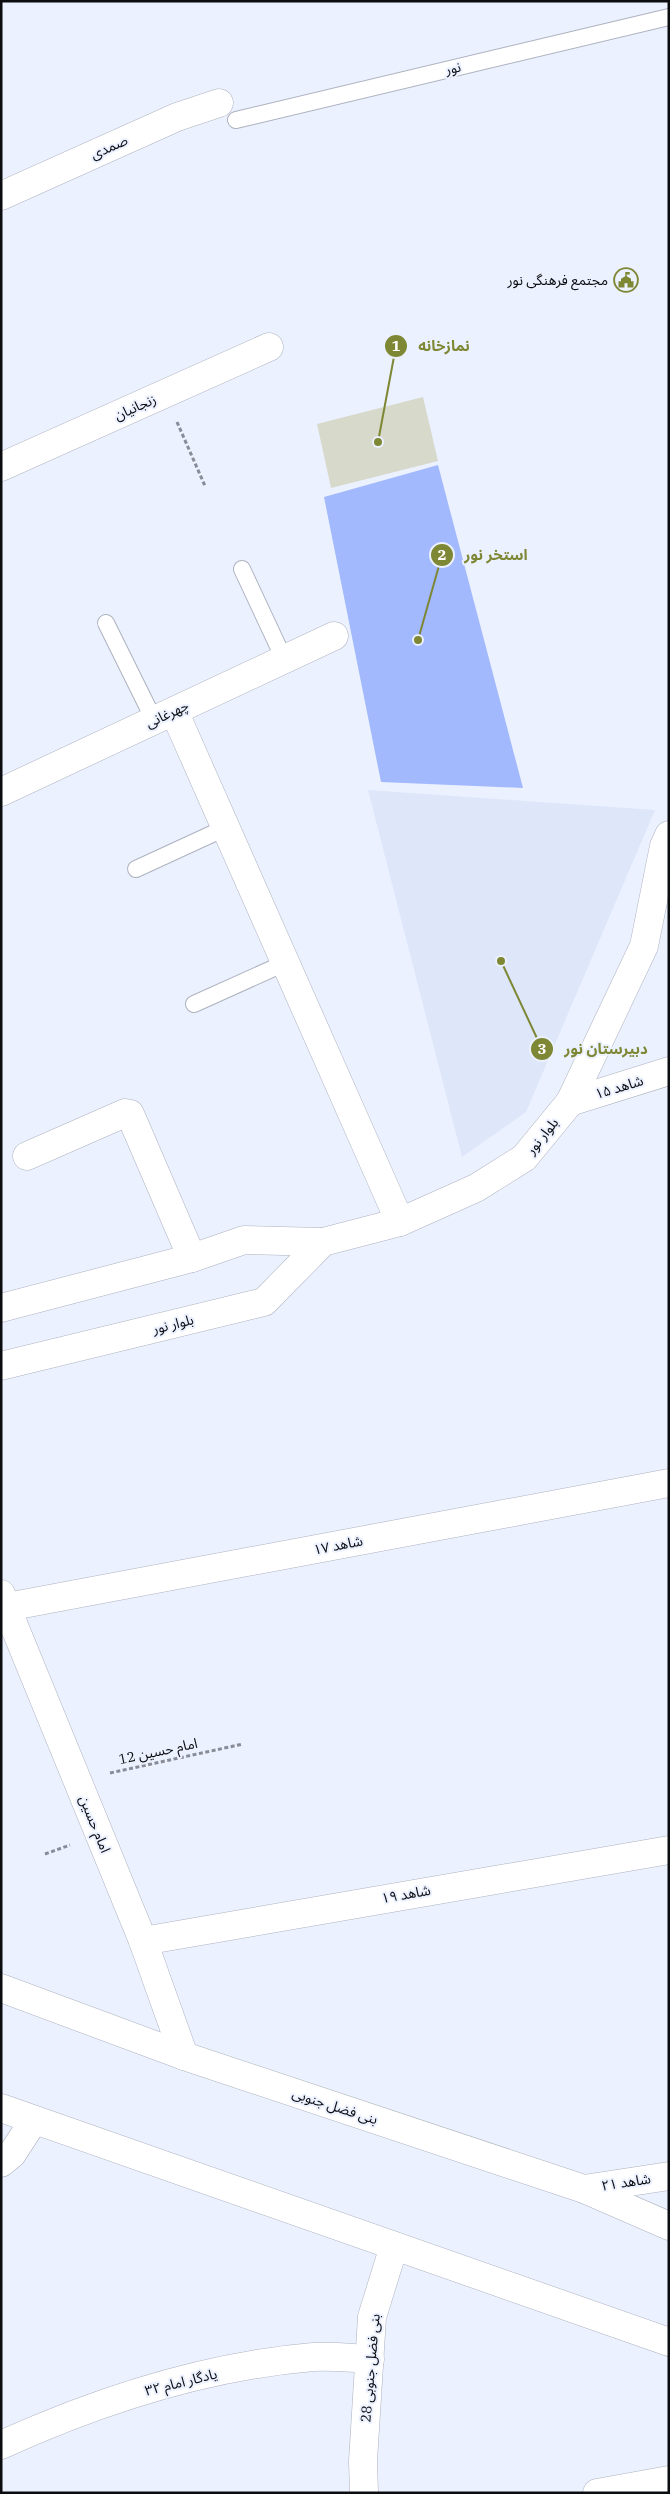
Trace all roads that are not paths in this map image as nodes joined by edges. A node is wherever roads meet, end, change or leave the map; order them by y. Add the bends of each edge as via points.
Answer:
1 (669, 17) edge
2 (228, 112) joint
3 (1, 196) edge
4 (269, 347) dead end
5 (1, 468) edge
6 (242, 569) dead end
7 (106, 623) dead end
8 (334, 636) dead end
9 (284, 659) junction
10 (164, 715) junction
11 (1, 792) edge
12 (225, 828) junction
13 (669, 836) edge
14 (136, 869) dead end
15 (669, 924) edge
16 (644, 946) junction
17 (285, 963) junction
18 (194, 1004) dead end
19 (669, 1071) edge
20 (570, 1102) junction
21 (27, 1156) dead end
22 (400, 1222) junction
23 (322, 1242) junction
24 (192, 1258) junction
25 (1, 1308) edge
26 (1, 1366) edge
27 (669, 1483) edge
28 (6, 1612) edge
29 (669, 1850) edge
30 (143, 1940) junction
31 (1, 1988) edge
32 (184, 2056) junction
33 (1, 2108) edge
34 (34, 2120) junction
35 (1, 2162) edge
36 (669, 2176) edge
37 (584, 2189) junction
38 (669, 2226) edge
39 (394, 2246) junction
40 (669, 2342) edge
41 (370, 2359) junction
42 (1, 2445) edge
43 (669, 2480) edge
44 (364, 2493) edge
45 (597, 2493) edge

1 - 2 lane, نور
2 - 3 street, صمدی via 177,117
4 - 5 street, زنجانیان
6 - 9 lane
7 - 10 lane
8 - 9 street, چهرغانی
9 - 10 street, چهرغانی
10 - 11 street, چهرغانی
10 - 12 street
12 - 14 lane
12 - 17 street
13 - 16 street, بلوار نور via 664,846
15 - 16 street, بلوار نور
16 - 20 street, بلوار نور
17 - 18 lane
17 - 22 street
19 - 20 street, شاهد ۱۵
20 - 22 street, بلوار نور via 524,1158 476,1188
21 - 24 street via 125,1113 130,1114
22 - 23 street, بلوار نور
23 - 24 street, بلوار نور via 244,1240
23 - 26 street, بلوار نور via 264,1302
24 - 25 street, بلوار نور
27 - 28 street, شاهد ۱۷
28 - 30 street, امام حسین
29 - 30 street, شاهد ۱۹
30 - 32 street, امام حسین
31 - 32 street, بنی فضل جنوبی
32 - 37 street, بنی فضل جنوبی
33 - 34 street
34 - 35 street via 12,2154
34 - 39 street
36 - 37 street, شاهد ۲۱
37 - 38 street, بنی فضل جنوبی
39 - 40 street
39 - 41 street, بنی فضل جنوبی 28 via 372,2317
41 - 42 street, یادگار امام ۳۲ via 314,2357 228,2370 141,2392 40,2427
41 - 44 street, بنی فضل جنوبی 28
43 - 45 street

